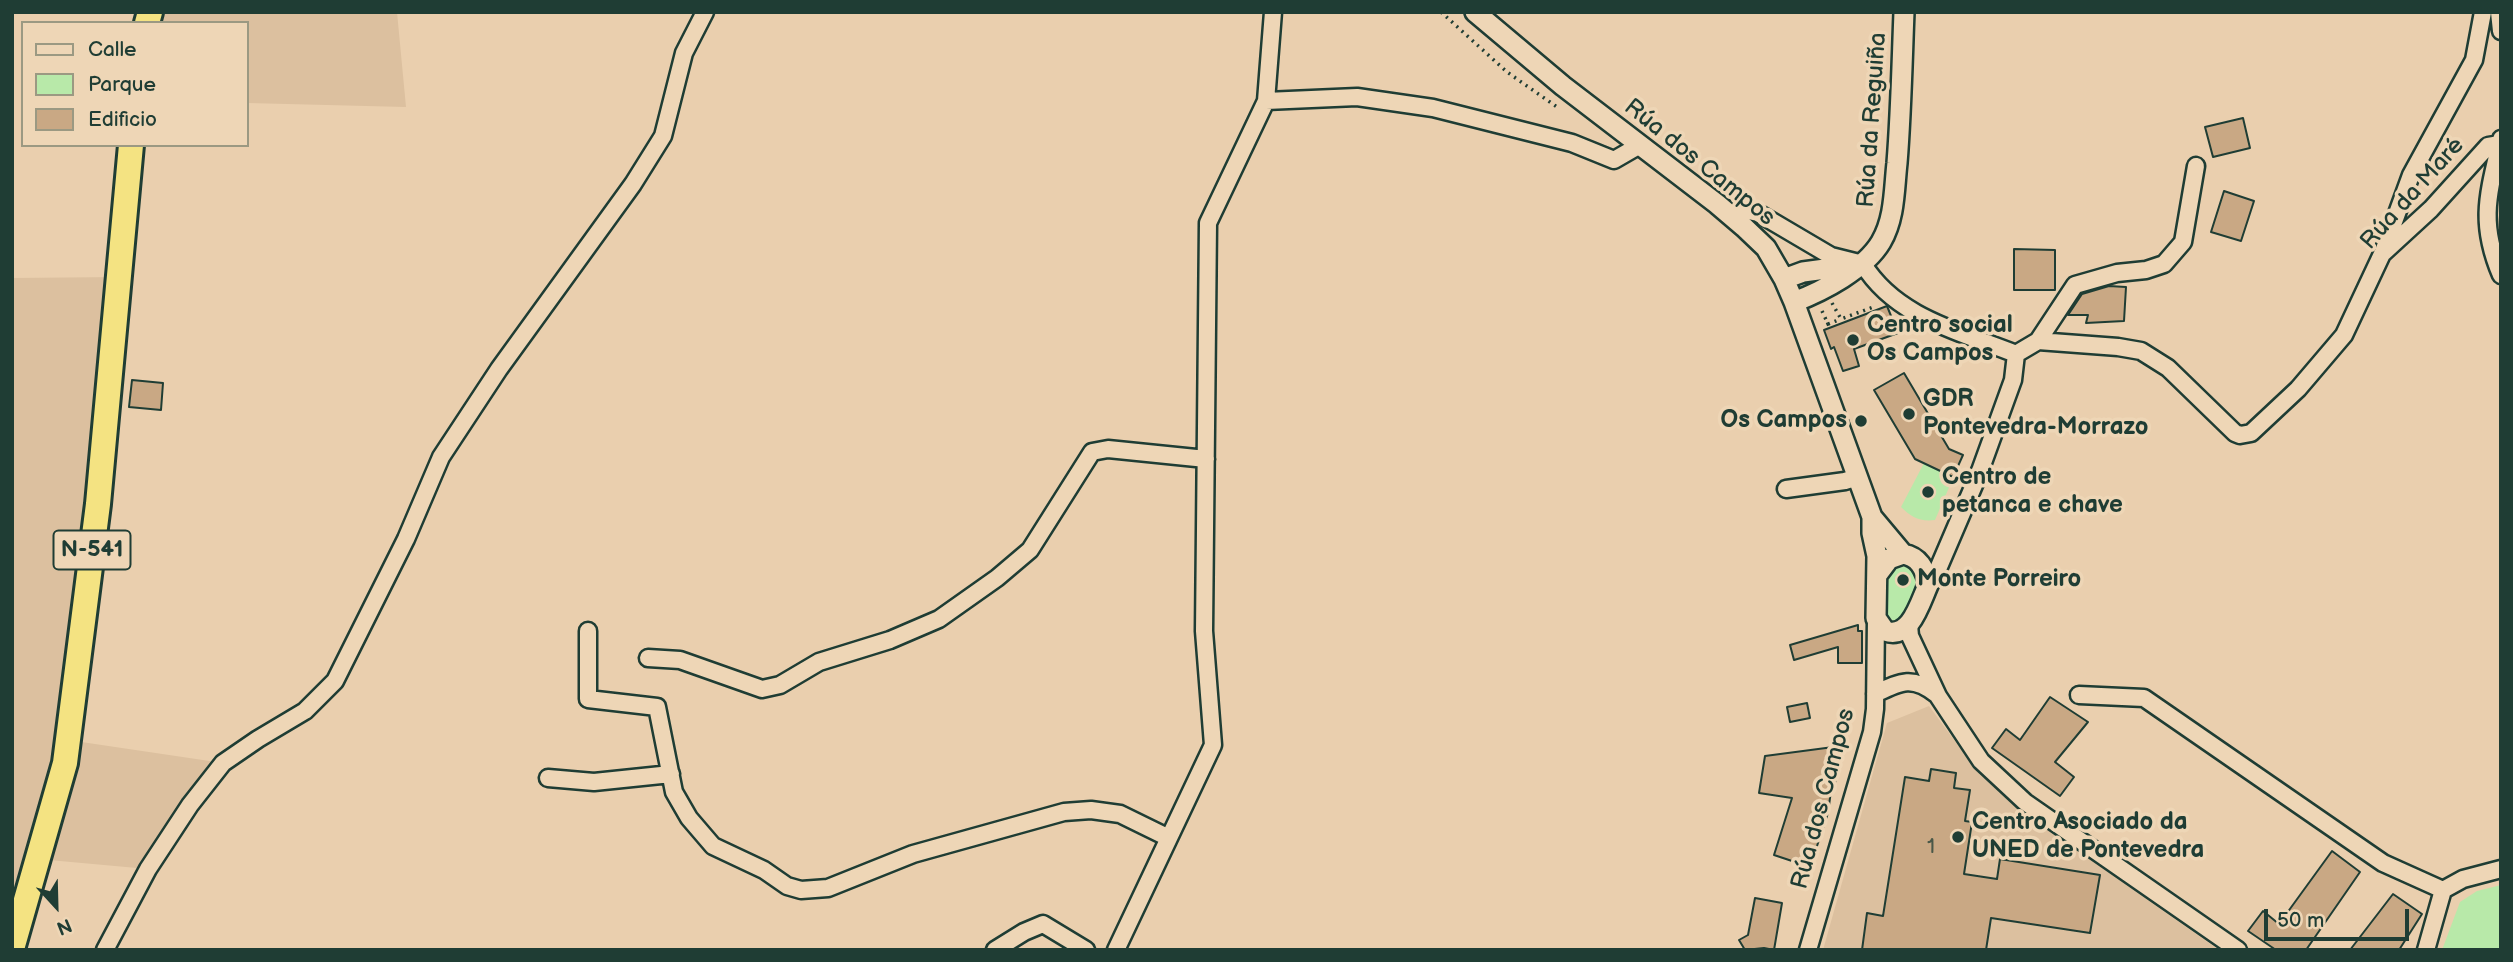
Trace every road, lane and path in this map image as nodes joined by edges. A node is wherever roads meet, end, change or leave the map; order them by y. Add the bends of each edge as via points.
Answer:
1 (705, 12) edge
2 (1273, 12) edge
3 (1441, 12) edge
4 (1475, 12) edge
5 (1904, 12) edge
6 (2483, 12) edge
7 (2499, 12) edge
8 (2501, 31) edge
9 (1266, 101) junction
10 (1560, 108) dead end
11 (2500, 142) edge
12 (1640, 145) junction
13 (131, 147) edge
14 (2196, 166) dead end
15 (1735, 218) junction
16 (2382, 254) junction
17 (1863, 264) junction
18 (2501, 275) edge
19 (1784, 279) junction
20 (1824, 300) dead end
21 (1794, 302) junction
22 (1884, 303) dead end
23 (1820, 305) dead end
24 (1841, 319) junction
25 (1828, 324) junction
26 (1819, 328) dead end
27 (2038, 341) junction
28 (2016, 354) junction
29 (1206, 460) junction
30 (1858, 477) junction
31 (1786, 489) dead end
32 (1872, 517) junction
33 (1903, 554) junction
34 (1877, 575) junction
35 (1929, 583) junction
36 (1876, 618) junction
37 (1909, 625) junction
38 (588, 631) dead end
39 (648, 658) dead end
40 (1875, 694) junction
41 (2079, 695) dead end
42 (1938, 696) junction
43 (671, 775) junction
44 (548, 778) dead end
45 (1169, 838) junction
46 (2501, 869) edge
47 (2443, 890) junction
48 (12, 948) edge
49 (105, 950) edge
50 (995, 950) edge
51 (1086, 950) edge
52 (1116, 950) edge
53 (1808, 950) edge
54 (2238, 950) edge
55 (2427, 950) edge

1 - 49 street via 684,53 663,136 441,457 407,539 335,681 305,711 223,763 148,870
2 - 9 street
3 - 10 path via 1507,72
4 - 12 street, Rúa dos Campos
5 - 17 street, Rúa da Reguiña via 1892,220
6 - 16 street via 2474,60 2411,176
7 - 8 street
9 - 12 street via 1357,97 1433,108 1572,144 1614,160
9 - 29 street via 1208,223
11 - 16 street, Rúa da Maré via 2488,146
11 - 18 street, Rúa da Maré via 2487,202 2490,240
12 - 15 street, Rúa dos Campos
13 - 48 highway, N-541 via 98,504 65,763
14 - 27 street via 2183,242 2164,264 2075,285
15 - 17 street via 1744,210 1758,212 1830,256
15 - 19 street, Rúa dos Campos via 1766,248
16 - 27 street, Rúa da Maré via 2344,335 2298,389 2245,435 2230,429 2168,368 2141,351
17 - 19 street
17 - 21 street, Rúa da Reguiña
17 - 28 street via 1872,280 1922,318
19 - 21 street, Rúa dos Campos
20 - 24 path via 1830,300
21 - 30 street, Rúa dos Campos
22 - 24 path
23 - 25 path
24 - 25 path
25 - 26 path
27 - 28 street
28 - 35 street via 2013,380 1980,471
29 - 39 street via 1108,449 1092,452 1030,550 997,578 939,619 820,662 780,685 762,690 680,660
29 - 45 street via 1204,631 1213,745
30 - 31 street
30 - 32 street, Rúa dos Campos
32 - 33 street, Rúa dos Campos
32 - 34 street, Rúa dos Campos
33 - 34 street via 1889,559
33 - 35 street via 1919,561
34 - 36 street
35 - 37 street
36 - 37 street via 1889,633
36 - 40 street, Rúa dos Campos
37 - 42 street
38 - 43 street via 588,699 657,707
40 - 42 street via 1906,681 1922,683
40 - 53 street, Rúa dos Campos via 1872,733
41 - 47 street via 2144,698 2383,863
42 - 54 street via 1981,761 2025,802
43 - 44 street via 594,782
43 - 45 street via 674,792 689,818 713,846 801,890 828,888 913,854 1064,812 1120,814
45 - 52 street
46 - 47 street via 2463,879
47 - 55 street
50 - 51 street via 1043,924

